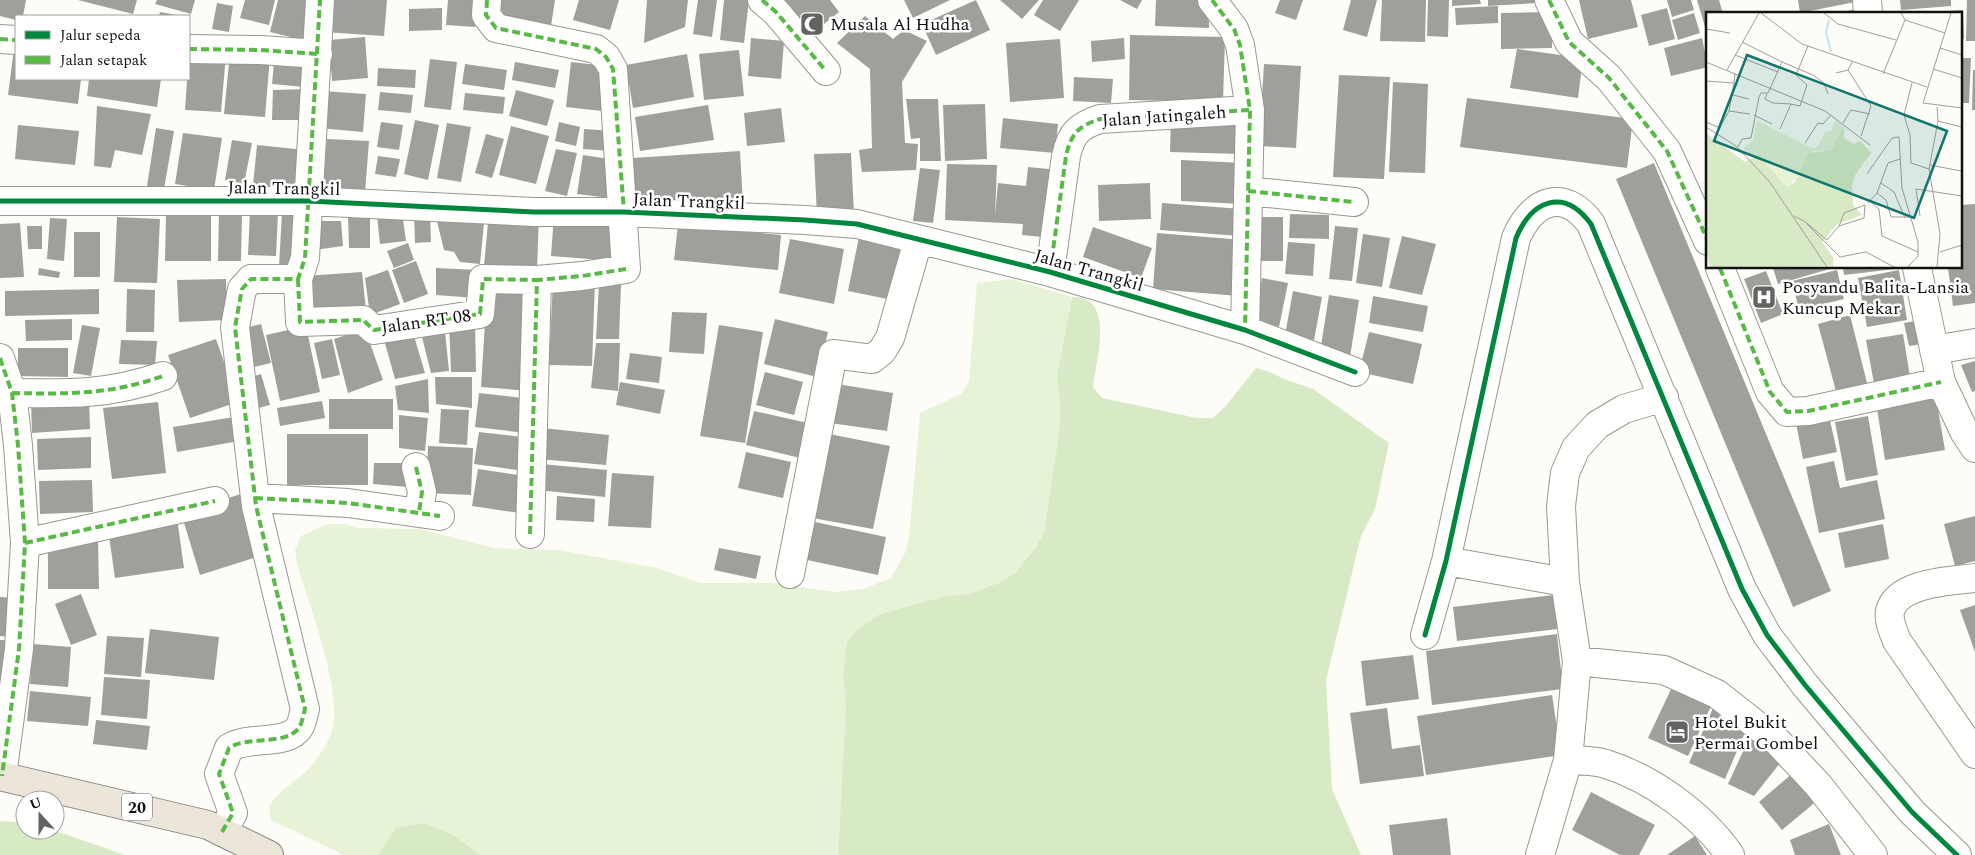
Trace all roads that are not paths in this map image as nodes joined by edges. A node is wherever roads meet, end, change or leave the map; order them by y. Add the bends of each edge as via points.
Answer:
1 (320, 0) edge
2 (487, 0) edge
3 (762, 0) edge
4 (1212, 0) edge
5 (1549, 0) edge
6 (0, 39) edge
7 (15, 40) edge
8 (190, 49) edge
9 (318, 54) junction
10 (826, 71) dead end
11 (1250, 110) junction
12 (1248, 191) junction
13 (308, 200) junction
14 (0, 201) edge
15 (1354, 202) dead end
16 (624, 212) junction
17 (1706, 237) edge
18 (918, 241) junction
19 (626, 269) joint
20 (1720, 269) edge
21 (1917, 269) edge
22 (1050, 272) junction
23 (298, 279) junction
24 (537, 280) junction
25 (1245, 330) junction
26 (1975, 343) edge
27 (1934, 350) junction
28 (0, 358) edge
29 (1355, 372) dead end
30 (163, 376) dead end
31 (1941, 382) junction
32 (12, 393) junction
33 (1664, 396) junction
34 (1975, 448) edge
35 (416, 468) dead end
36 (255, 498) junction
37 (214, 500) dead end
38 (530, 534) dead end
39 (25, 543) junction
40 (1446, 561) junction
41 (790, 574) dead end
42 (1975, 578) edge
43 (1565, 582) junction
44 (1425, 635) dead end
45 (1577, 661) junction
46 (4, 721) edge
47 (1975, 754) edge
48 (1568, 760) junction
49 (1, 776) edge
50 (222, 832) junction
51 (269, 855) edge
52 (1540, 855) edge
53 (1730, 855) edge
54 (1873, 855) edge
55 (1957, 855) edge

1 - 9 street
2 - 16 street via 486,15 496,28 596,49 610,62
3 - 10 street
4 - 11 street, Jalan Jatingaleh via 1234,29 1240,45
5 - 17 street via 1569,42 1609,78 1667,151
6 - 7 street
8 - 9 street
9 - 13 street
11 - 12 street, Jalan Jatingaleh
11 - 22 street, Jalan Jatingaleh via 1100,119 1076,130 1069,140 1066,156
12 - 15 street
12 - 25 street, Jalan Jatingaleh
13 - 14 street, Jalan Trangkil
13 - 16 street, Jalan Trangkil via 534,212
13 - 23 street via 305,258
16 - 18 street, Jalan Trangkil via 857,224
16 - 19 street, Jalan Trangkil
18 - 22 street, Jalan Trangkil
18 - 41 street via 890,338 882,351 872,359 832,354
19 - 24 street, Jalan RT 08
20 - 31 street via 1770,392 1787,412 1808,411
21 - 27 street
22 - 25 street, Jalan Trangkil
23 - 24 street, Jalan RT 08 via 300,322 362,320 374,330 480,314 483,279
23 - 36 street via 251,280 242,289 235,327
24 - 38 street
25 - 29 street, Jalan Trangkil
26 - 27 street
27 - 31 street
28 - 32 street
30 - 32 street via 132,387 96,393
31 - 34 street
32 - 39 street
33 - 40 street via 1584,214 1574,205 1554,202 1530,213 1523,220 1516,238
33 - 43 street via 1624,409 1597,426 1576,448 1565,472 1561,506
33 - 55 street via 1742,589 1768,635 1805,685 1912,812
35 - 36 street via 429,514 348,503
36 - 50 street via 304,709 301,724 287,736 230,748 219,774 233,813
37 - 39 street
39 - 46 street via 20,649
40 - 43 street
40 - 44 street
42 - 47 street via 1910,590 1896,600 1890,611 1897,642
43 - 45 street
45 - 48 street
45 - 54 street via 1664,670 1717,694 1778,742
46 - 49 street
48 - 52 street
48 - 53 street via 1605,763 1641,779 1699,820
49 - 50 highway, 20 via 148,809 208,825
50 - 51 highway, 20

